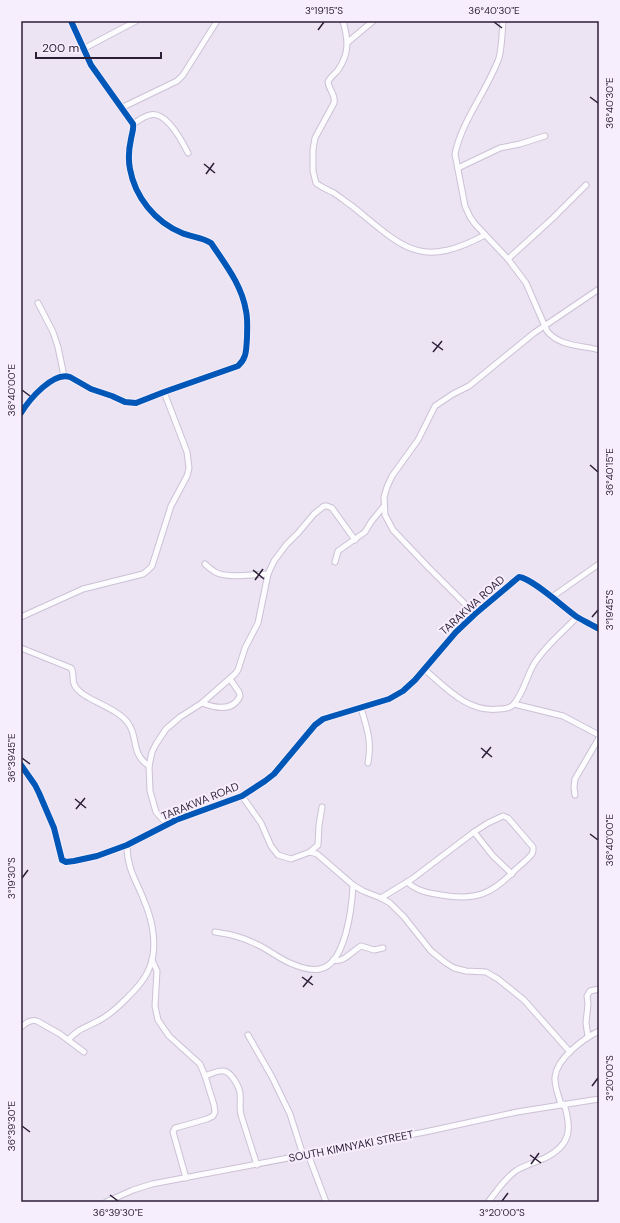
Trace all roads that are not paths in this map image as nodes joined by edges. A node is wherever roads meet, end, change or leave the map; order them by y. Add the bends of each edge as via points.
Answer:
1 (70, 21) edge
2 (136, 21) edge
3 (217, 21) edge
4 (342, 21) edge
5 (373, 21) edge
6 (504, 21) edge
7 (348, 42) junction
8 (83, 49) junction
9 (122, 108) junction
10 (133, 124) junction
11 (545, 136) dead end
12 (188, 153) dead end
13 (458, 168) junction
14 (586, 185) dead end
15 (485, 235) junction
16 (508, 259) junction
17 (599, 289) edge
18 (38, 304) dead end
19 (546, 326) junction
20 (599, 350) edge
21 (64, 376) junction
22 (164, 392) junction
23 (21, 412) edge
24 (384, 506) junction
25 (355, 540) junction
26 (335, 562) dead end
27 (205, 564) dead end
28 (599, 564) edge
29 (268, 574) junction
30 (552, 596) junction
31 (475, 614) junction
32 (21, 617) edge
33 (577, 617) junction
34 (599, 629) edge
35 (21, 648) edge
36 (424, 669) junction
37 (230, 679) junction
38 (202, 703) junction
39 (514, 704) junction
40 (361, 708) junction
41 (599, 735) edge
42 (599, 738) edge
43 (368, 763) dead end
44 (21, 765) edge
45 (149, 766) junction
46 (575, 795) dead end
47 (242, 796) junction
48 (322, 807) dead end
49 (167, 824) junction
50 (474, 832) junction
51 (127, 845) junction
52 (310, 852) junction
53 (512, 874) junction
54 (407, 882) junction
55 (353, 885) junction
56 (381, 898) junction
57 (215, 932) dead end
58 (383, 948) dead end
59 (152, 960) junction
60 (332, 960) junction
61 (599, 989) edge
62 (21, 1026) edge
63 (599, 1031) edge
64 (248, 1035) dead end
65 (588, 1037) junction
66 (68, 1040) junction
67 (84, 1052) dead end
68 (570, 1052) junction
69 (205, 1076) junction
70 (599, 1099) edge
71 (563, 1104) junction
72 (306, 1154) junction
73 (257, 1164) junction
74 (186, 1178) junction
75 (106, 1202) edge
76 (326, 1202) edge
77 (488, 1202) edge

1 - 8 street
2 - 8 street
3 - 9 street via 177,81
4 - 7 street
5 - 7 street
6 - 13 street via 497,62 456,148
7 - 15 street via 342,63 328,82 335,99 334,103 315,138 313,171 316,183 341,198 395,241 419,252 452,250
8 - 9 street via 91,65
9 - 10 street
10 - 12 street via 150,114 162,118 176,133
10 - 22 street via 129,150 130,170 142,200 152,213 168,226 211,243 236,282 246,311 246,352 238,366
11 - 13 street via 500,148
13 - 15 street via 465,206 470,217
14 - 16 street
15 - 16 street
16 - 19 street via 526,283
17 - 19 street
18 - 21 street via 53,332
19 - 20 street via 547,331 559,342
19 - 24 street via 469,386 435,406 418,440 392,476 384,497
21 - 22 street via 130,403 140,402
21 - 23 street via 41,389
22 - 32 street via 187,452 189,468 170,506 152,566 143,574 83,589
24 - 25 street via 365,532
24 - 31 street via 384,515 393,530
25 - 26 street via 338,551
25 - 29 street via 332,508 324,506 280,552
27 - 29 street via 221,574
28 - 30 street
29 - 37 street via 256,628 245,648 238,670
30 - 31 street, TARAKWA ROAD via 526,579 518,577
30 - 33 street, TARAKWA ROAD
31 - 36 street, TARAKWA ROAD via 446,642
33 - 34 street, TARAKWA ROAD
33 - 39 street via 534,663
35 - 45 street via 71,668 72,681 77,690 127,721 131,727 137,754
36 - 39 street via 472,706 488,710 504,709
36 - 40 street, TARAKWA ROAD via 403,691 389,699
37 - 38 street
37 - 38 street via 239,692 240,696 236,701 221,708
38 - 45 street via 180,717 159,738
39 - 41 street via 563,716
40 - 43 street via 370,739
40 - 47 street, TARAKWA ROAD via 318,722 274,774
42 - 46 street via 575,779
44 - 51 street, TARAKWA ROAD via 39,793 54,828 62,860 66,862 88,858
45 - 49 street via 151,800 156,812
47 - 49 street, TARAKWA ROAD
47 - 52 street via 261,823 278,856 291,859
48 - 52 street via 318,845
49 - 51 street, TARAKWA ROAD
50 - 53 street via 493,856
50 - 53 street via 497,818 508,818 529,842 533,851
50 - 54 street
51 - 59 street via 130,870 146,903 150,919 153,933
52 - 55 street via 322,857
53 - 54 street via 498,886 479,896 456,898 426,893
54 - 56 street
55 - 56 street
55 - 60 street via 352,907 345,939
56 - 68 street via 399,911 438,958 454,968 486,972 524,1000
57 - 60 street via 250,941 303,968 320,969
58 - 60 street via 371,950 361,946 341,960
59 - 66 street via 144,979 124,1002 104,1017 79,1029
59 - 69 street via 157,971 155,1006 158,1020 169,1036 200,1064
61 - 65 street via 590,991 587,996
62 - 66 street via 34,1020
63 - 65 street
64 - 72 street via 272,1077
65 - 68 street
66 - 67 street
68 - 71 street via 561,1062 555,1077
69 - 73 street via 226,1071 236,1084 240,1093 241,1115
69 - 74 street via 214,1105 213,1116 175,1128 173,1132
70 - 71 street, SOUTH KIMNYAKI STREET
71 - 72 street, SOUTH KIMNYAKI STREET
71 - 77 street via 570,1124 567,1137 560,1147 513,1173
72 - 73 street, SOUTH KIMNYAKI STREET
72 - 76 street
73 - 74 street, SOUTH KIMNYAKI STREET
74 - 75 street, SOUTH KIMNYAKI STREET via 141,1187

